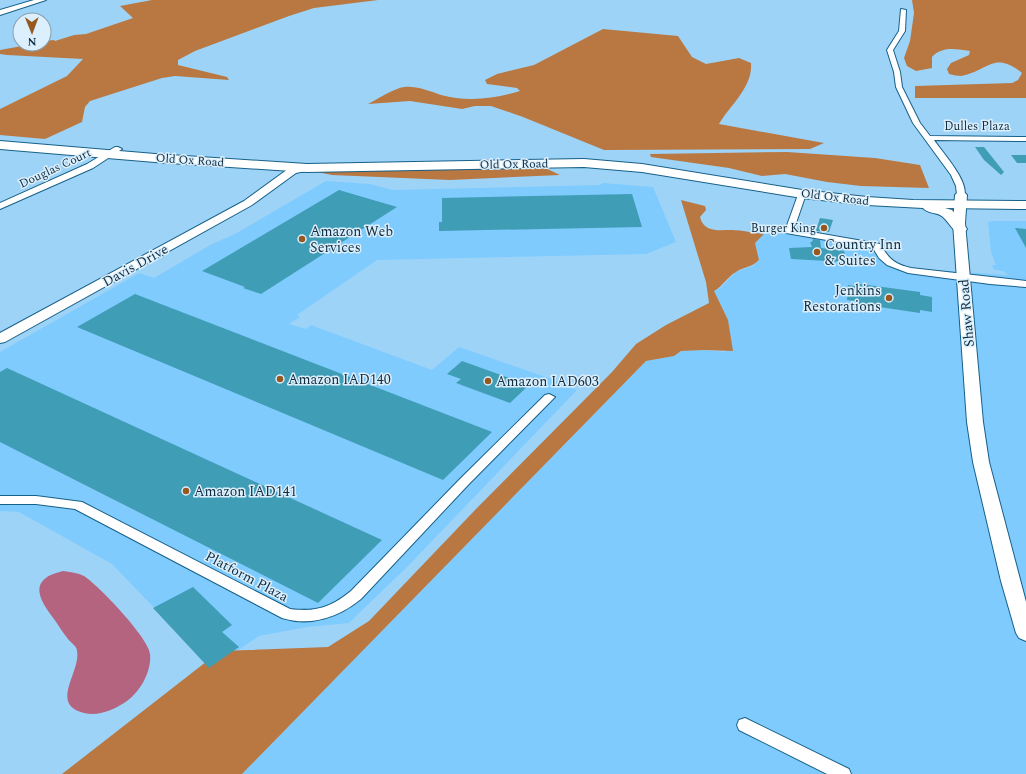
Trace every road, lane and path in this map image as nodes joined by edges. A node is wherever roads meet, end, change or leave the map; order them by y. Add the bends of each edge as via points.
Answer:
1 (42, 0) edge
2 (903, 10) dead end
3 (0, 13) edge
4 (0, 137) edge
5 (927, 138) junction
6 (1026, 139) edge
7 (0, 145) edge
8 (114, 152) junction
9 (304, 165) junction
10 (281, 167) junction
11 (270, 188) junction
12 (802, 194) junction
13 (1026, 196) edge
14 (961, 200) junction
15 (1026, 201) edge
16 (896, 203) junction
17 (1026, 205) edge
18 (0, 206) edge
19 (960, 229) junction
20 (963, 278) junction
21 (1026, 284) edge
22 (0, 339) edge
23 (549, 397) dead end
24 (0, 500) edge
25 (1026, 633) edge
26 (745, 725) dead end
27 (843, 774) edge

1 - 3 main road
2 - 5 street, Shaw Road via 902,30 890,50 903,97
4 - 8 main road, Old Ox Road
5 - 6 street, Dulles Plaza
5 - 14 street, Shaw Road via 955,175 960,186
7 - 8 main road, Old Ox Road
8 - 9 main road, Old Ox Road
8 - 10 main road, Old Ox Road
8 - 18 street, Douglas Court
9 - 10 main road, Old Ox Road
9 - 11 main road, Davis Drive via 292,170
9 - 12 main road, Old Ox Road via 584,163 642,168
9 - 14 main road, Old Ox Road via 592,158 659,164 827,190
10 - 11 main road, Davis Drive
11 - 22 main road, Davis Drive via 248,203
12 - 16 main road, Old Ox Road
12 - 20 street via 789,231 876,246 885,261 899,268
13 - 14 main road, Old Ox Road
14 - 15 main road via 964,203
14 - 16 main road, Old Ox Road
14 - 17 main road, Old Ox Road
14 - 19 main road, Shaw Road
16 - 19 main road via 943,211
19 - 20 main road, Shaw Road
20 - 21 street
20 - 25 main road, Shaw Road via 974,422 981,462 1010,581
23 - 24 street, Platform Plaza via 356,595 336,610 323,614 286,614 78,506 36,500
26 - 27 street

